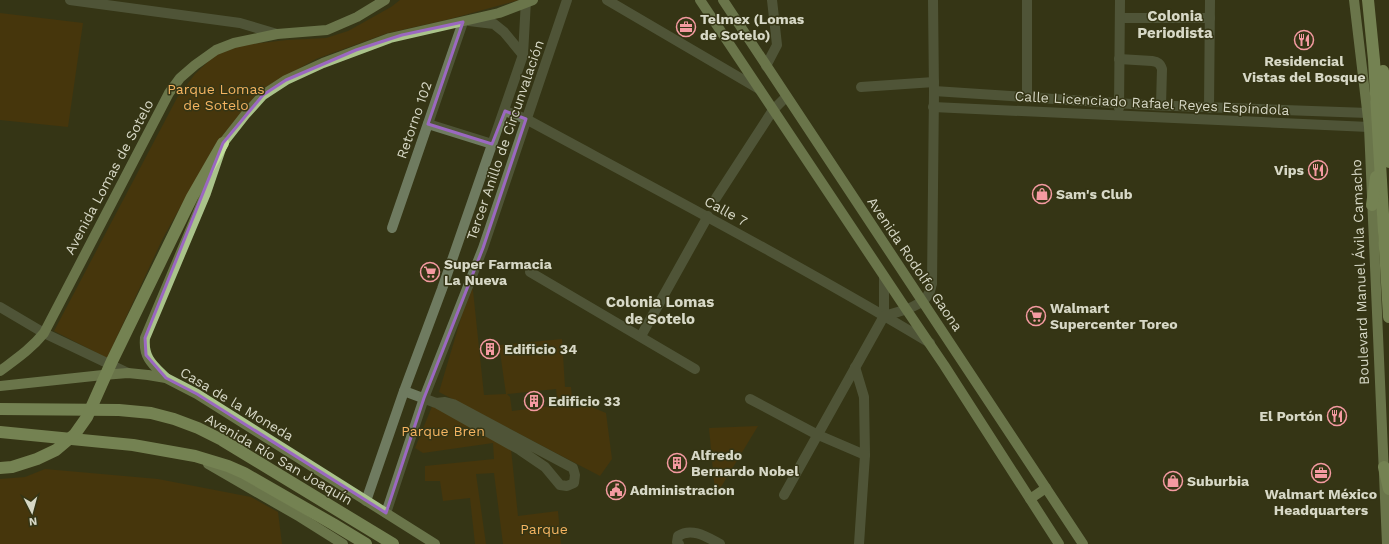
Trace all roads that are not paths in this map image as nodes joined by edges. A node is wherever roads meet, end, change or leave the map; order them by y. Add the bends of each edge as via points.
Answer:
1 (70, 0) edge
2 (385, 0) edge
3 (567, 0) edge
4 (607, 0) edge
5 (700, 0) edge
6 (723, 0) edge
7 (772, 0) edge
8 (933, 0) edge
9 (1027, 0) edge
10 (1120, 0) edge
11 (1210, 0) edge
12 (1354, 0) edge
13 (1362, 0) edge
14 (1368, 0) edge
15 (1376, 0) edge
16 (528, 1) edge
17 (1120, 18) junction
18 (1210, 18) junction
19 (465, 21) junction
20 (277, 34) junction
21 (523, 55) junction
22 (1119, 59) junction
23 (766, 66) junction
24 (934, 86) junction
25 (861, 87) dead end
26 (759, 88) junction
27 (786, 96) junction
28 (1027, 98) junction
29 (1118, 103) junction
30 (1161, 105) junction
31 (933, 107) junction
32 (1208, 108) junction
33 (773, 110) junction
34 (505, 111) junction
35 (1368, 113) junction
36 (1119, 116) junction
37 (526, 119) junction
38 (428, 124) junction
39 (1372, 126) junction
40 (224, 143) junction
41 (492, 144) junction
42 (1389, 162) edge
43 (716, 198) dead end
44 (1372, 205) joint
45 (708, 216) junction
46 (392, 228) dead end
47 (530, 272) dead end
48 (884, 276) junction
49 (922, 301) junction
50 (0, 307) edge
51 (906, 309) junction
52 (884, 316) junction
53 (1389, 317) edge
54 (44, 333) junction
55 (641, 336) junction
56 (930, 343) junction
57 (855, 367) junction
58 (695, 369) dead end
59 (0, 371) edge
60 (128, 373) junction
61 (166, 378) junction
62 (0, 386) edge
63 (404, 391) junction
64 (424, 398) junction
65 (750, 399) dead end
66 (436, 403) junction
67 (0, 409) edge
68 (0, 432) edge
69 (816, 434) junction
70 (865, 455) junction
71 (194, 456) junction
72 (1384, 467) junction
73 (0, 468) edge
74 (1046, 488) junction
75 (1389, 489) edge
76 (784, 495) dead end
77 (1030, 499) junction
78 (366, 501) junction
79 (386, 513) junction
80 (343, 544) edge
81 (366, 544) edge
82 (393, 544) edge
83 (435, 544) edge
84 (679, 544) edge
85 (720, 544) edge
86 (859, 544) edge
87 (1059, 544) edge
88 (1083, 544) edge
89 (1386, 544) edge

1 - 20 street via 240,22
2 - 20 main road, Avenida Lomas de Sotelo via 326,30
3 - 37 street, Tercer Anillo de Circunvalación
4 - 26 street
5 - 26 main road
6 - 23 main road, Avenida Rodolfo Gaona
7 - 23 street via 777,45
8 - 24 street
9 - 28 street
10 - 17 street
11 - 18 street
12 - 35 main road
13 - 39 highway via 1368,47
14 - 53 highway, Boulevard Manuel Ávila Camacho
15 - 42 highway
16 - 19 main road
16 - 21 street, Tercer Anillo de Circunvalación
17 - 18 street
17 - 22 street
18 - 32 street
19 - 21 street via 494,24
19 - 38 street, Retorno 102
19 - 40 main road via 390,38 286,80 263,95
20 - 54 main road, Avenida Lomas de Sotelo via 234,43 216,50 180,78 169,93
21 - 34 street, Tercer Anillo de Circunvalación
22 - 29 street
22 - 30 street via 1152,60 1160,65
23 - 27 main road, Avenida Rodolfo Gaona
24 - 25 street, Calle Licenciado Rafael Reyes Espíndola
24 - 28 street, Calle Licenciado Rafael Reyes Espíndola
24 - 31 street
26 - 33 main road
27 - 33 street
27 - 49 main road, Avenida Rodolfo Gaona
28 - 29 street, Calle Licenciado Rafael Reyes Espíndola
29 - 30 street, Calle Licenciado Rafael Reyes Espíndola
29 - 36 street
30 - 32 street, Calle Licenciado Rafael Reyes Espíndola
31 - 36 street, Calle Licenciado Rafael Reyes Espíndola
31 - 49 street via 932,284
32 - 35 street, Calle Licenciado Rafael Reyes Espíndola
33 - 43 street
33 - 48 main road
34 - 37 street, Calle 7
34 - 41 street, Tercer Anillo de Circunvalación
35 - 39 main road
36 - 39 street, Calle Licenciado Rafael Reyes Espíndola
37 - 45 street, Calle 7
37 - 64 street, Tercer Anillo de Circunvalación via 484,248
38 - 41 street
38 - 46 street, Retorno 102
39 - 44 highway via 1376,171
40 - 61 main road via 206,193 145,338 146,355
40 - 73 highway via 192,197 87,417 75,434 56,450 37,459
41 - 63 street, Tercer Anillo de Circunvalación
44 - 72 main road, Boulevard Manuel Ávila Camacho
45 - 52 street, Calle 7
45 - 55 street
47 - 55 street
48 - 51 main road
48 - 52 street
49 - 51 street
49 - 74 main road, Avenida Rodolfo Gaona
50 - 54 street
51 - 52 street
51 - 56 main road
52 - 56 street, Calle 7
52 - 57 street
54 - 59 main road, Avenida Lomas de Sotelo via 22,356
54 - 60 street
55 - 58 street
56 - 77 main road
57 - 69 street
57 - 70 street via 864,397
60 - 61 main road, Casa de la Moneda
60 - 62 main road, Casa de la Moneda
61 - 78 main road, Casa de la Moneda via 197,394
63 - 64 street
63 - 78 street, Tercer Anillo de Circunvalación
64 - 66 street
64 - 79 street, Tercer Anillo de Circunvalación
65 - 69 street
66 - 66 street via 520,450 545,467 560,485 574,483 573,468 453,404
67 - 82 highway, Avenida Río San Joaquín via 119,410 174,419 222,440
68 - 71 highway, Avenida Río San Joaquín via 133,446
69 - 70 street
69 - 76 street
70 - 86 street
71 - 80 main road
71 - 81 highway, Avenida Río San Joaquín via 244,473
72 - 75 highway
72 - 89 main road, Boulevard Manuel Ávila Camacho
74 - 77 main road
74 - 88 main road, Avenida Rodolfo Gaona
77 - 87 main road
78 - 79 main road, Casa de la Moneda
79 - 83 main road, Casa de la Moneda
84 - 85 street via 678,536 684,532 704,535

